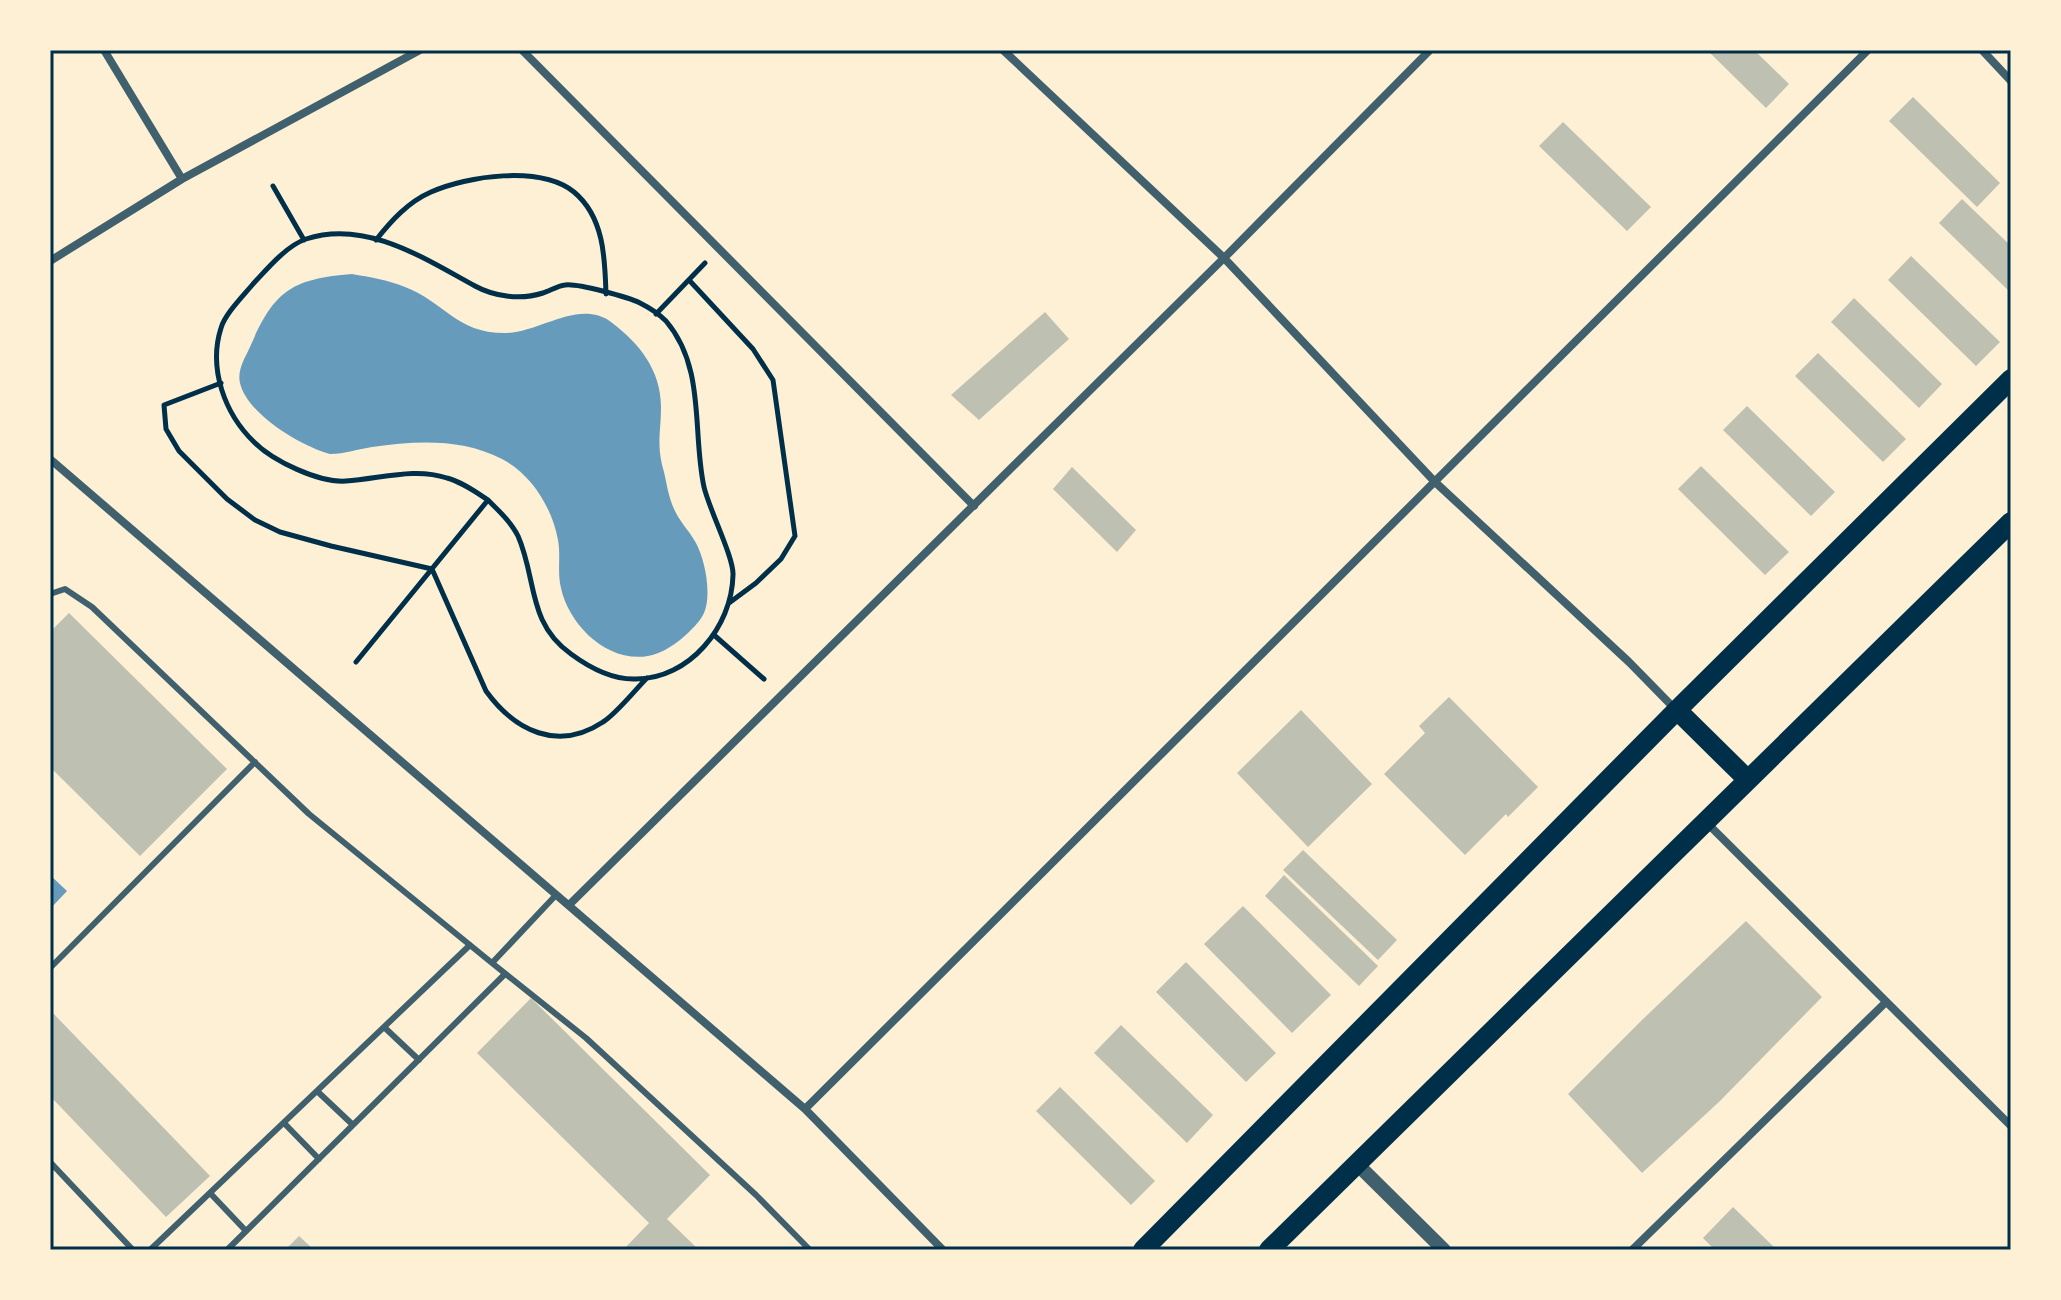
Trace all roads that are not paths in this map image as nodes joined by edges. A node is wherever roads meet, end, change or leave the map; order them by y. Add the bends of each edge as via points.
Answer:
1 (104, 50) edge
2 (420, 50) edge
3 (522, 50) edge
4 (1003, 50) edge
5 (1430, 50) edge
6 (1868, 50) edge
7 (1982, 50) edge
8 (2011, 81) edge
9 (182, 179) junction
10 (1224, 258) junction
11 (50, 261) edge
12 (2011, 379) edge
13 (50, 459) edge
14 (1435, 482) junction
15 (974, 506) junction
16 (2011, 522) edge
17 (50, 594) edge
18 (1677, 710) junction
19 (255, 762) junction
20 (1748, 780) junction
21 (1706, 821) junction
22 (556, 895) junction
23 (569, 905) junction
24 (470, 945) junction
25 (492, 963) junction
26 (50, 968) edge
27 (505, 974) junction
28 (1886, 1002) junction
29 (384, 1027) junction
30 (419, 1060) junction
31 (317, 1091) junction
32 (805, 1109) junction
33 (284, 1123) junction
34 (353, 1125) junction
35 (2011, 1126) edge
36 (319, 1159) junction
37 (50, 1162) edge
38 (1356, 1163) junction
39 (210, 1193) junction
40 (246, 1231) junction
41 (133, 1250) edge
42 (150, 1250) edge
43 (227, 1250) edge
44 (810, 1250) edge
45 (943, 1250) edge
46 (1143, 1250) edge
47 (1269, 1250) edge
48 (1444, 1250) edge
49 (1632, 1250) edge

1 - 9 street
2 - 9 street
3 - 15 street
4 - 10 street
5 - 10 street
6 - 14 street
7 - 8 street
9 - 11 street
10 - 14 street
10 - 15 street
12 - 18 main road
13 - 22 street
14 - 18 street
14 - 32 street
15 - 23 street
16 - 20 main road
17 - 19 lane via 65,589 92,607
18 - 20 main road
18 - 46 main road
19 - 24 lane via 309,814
19 - 26 lane
20 - 21 main road
21 - 28 street
21 - 38 main road
22 - 23 street
22 - 25 lane
23 - 32 street
24 - 25 lane
24 - 29 lane
25 - 27 lane
27 - 30 lane
27 - 44 lane via 586,1038
28 - 35 street
28 - 49 street
29 - 30 lane
29 - 31 lane
30 - 34 lane
31 - 33 lane
31 - 34 lane
32 - 45 street
33 - 36 lane
33 - 39 lane
34 - 36 lane
36 - 40 lane
37 - 41 lane
38 - 47 main road
38 - 48 street
39 - 40 lane
39 - 42 lane
40 - 43 lane

